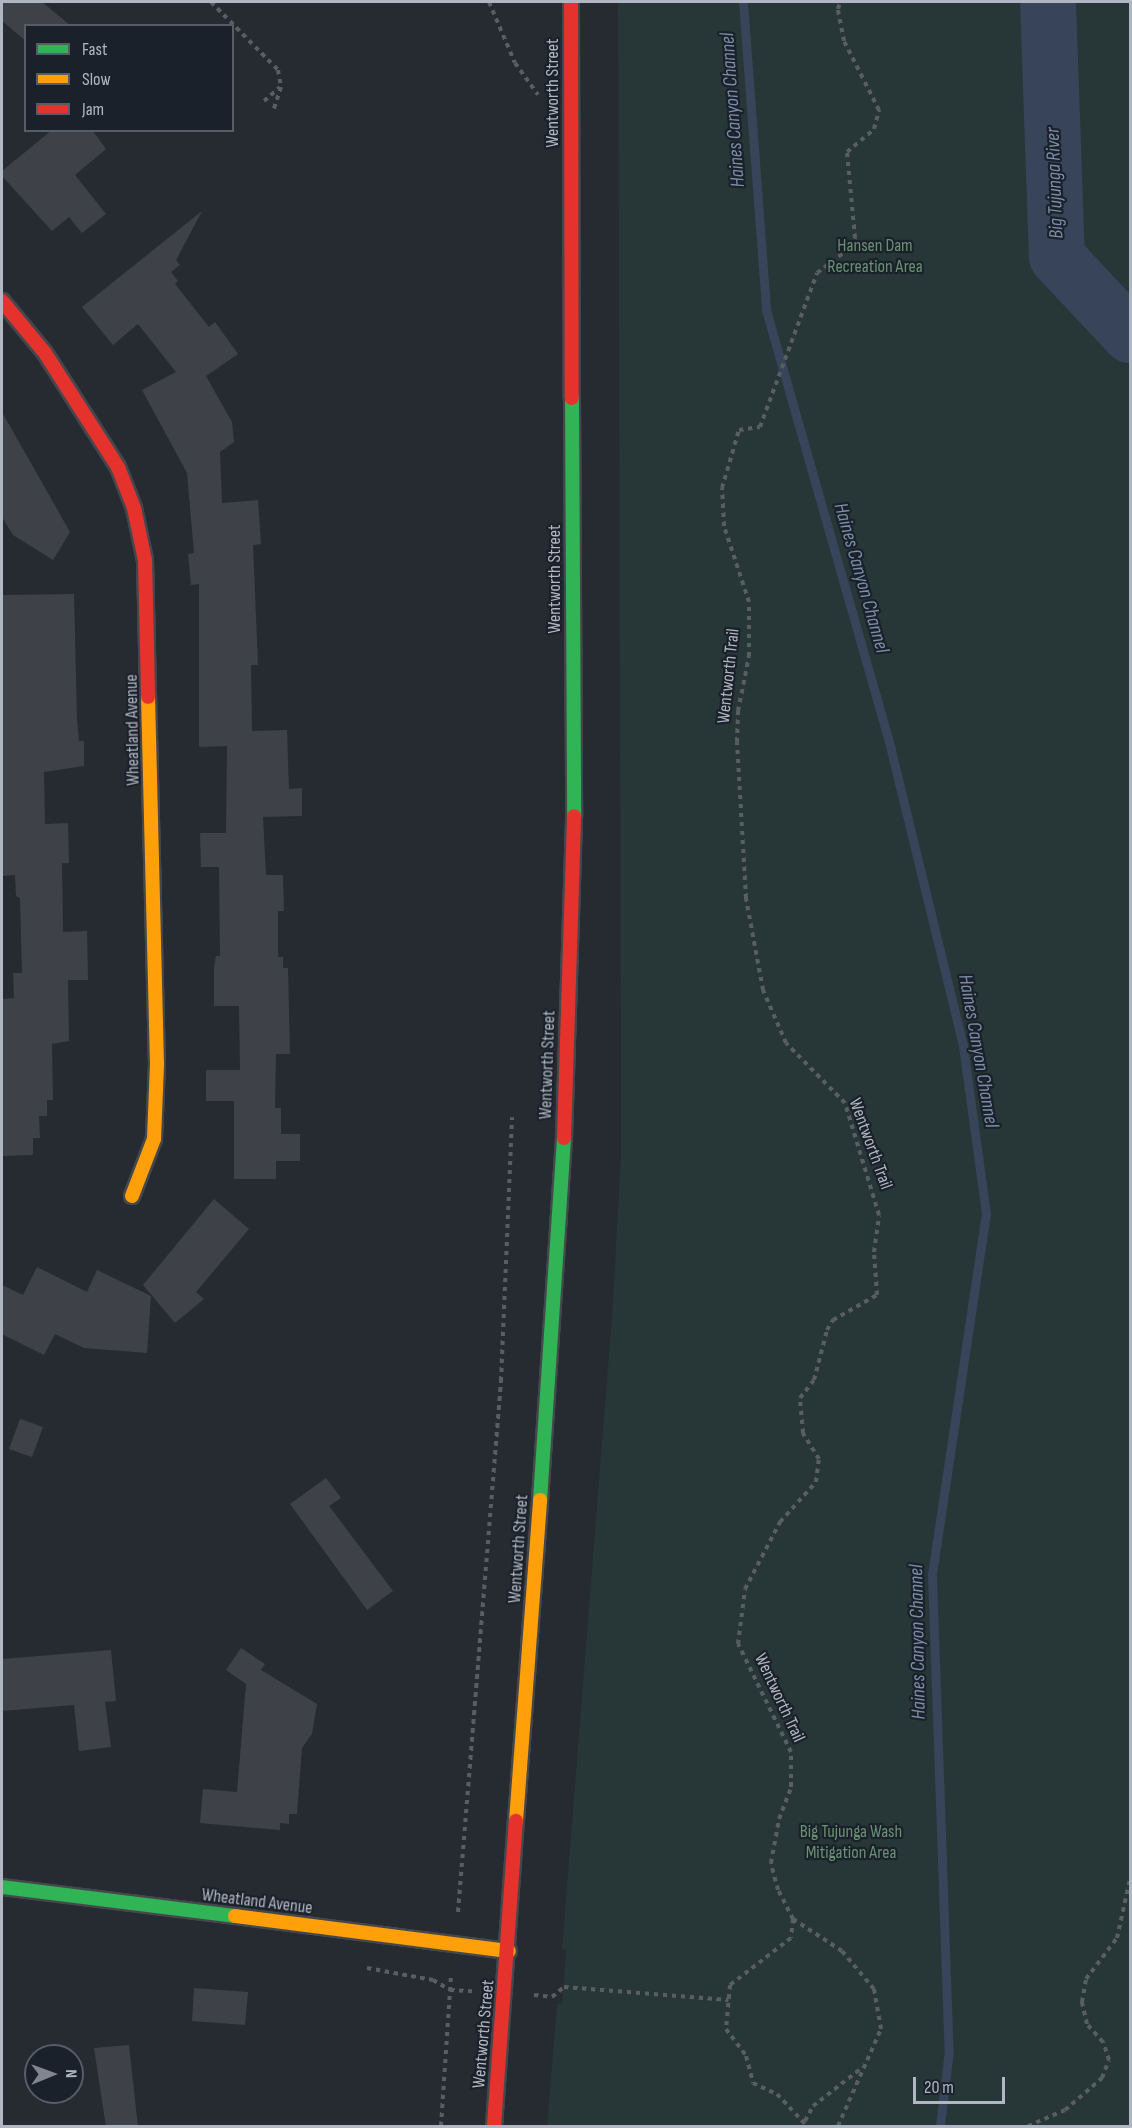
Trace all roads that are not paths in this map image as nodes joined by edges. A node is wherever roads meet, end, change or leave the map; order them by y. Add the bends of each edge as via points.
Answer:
1 (571, 2) edge
2 (2, 301) edge
3 (132, 1196) dead end
4 (2, 1887) edge
5 (509, 1951) junction
6 (494, 2127) edge

1 - 5 main road, Wentworth Street via 574,806 562,1187
2 - 3 main road, Wheatland Avenue via 45,353 118,467 134,508 145,560 157,1064 154,1139
4 - 5 main road, Wheatland Avenue
5 - 6 main road, Wentworth Street

